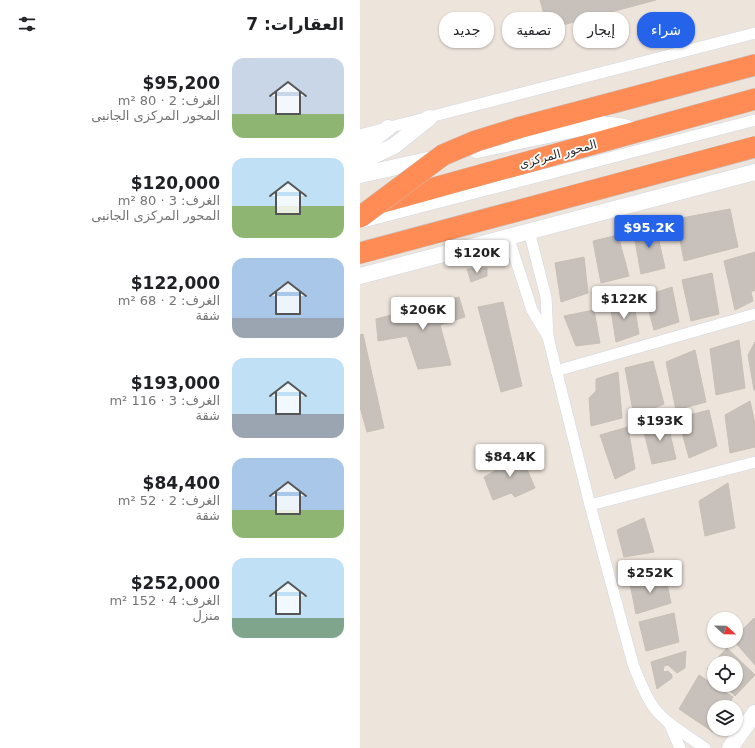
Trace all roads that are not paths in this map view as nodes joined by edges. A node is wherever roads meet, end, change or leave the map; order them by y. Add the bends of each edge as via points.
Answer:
1 (755, 33) edge
2 (755, 65) edge
3 (755, 99) edge
4 (429, 118) junction
5 (755, 120) edge
6 (388, 128) junction
7 (640, 132) junction
8 (360, 135) edge
9 (360, 146) edge
10 (755, 147) edge
11 (360, 162) edge
12 (755, 172) edge
13 (360, 175) edge
14 (360, 208) edge
15 (360, 217) edge
16 (360, 222) edge
17 (529, 231) junction
18 (508, 236) junction
19 (360, 253) edge
20 (360, 276) edge
21 (755, 314) edge
22 (548, 337) junction
23 (556, 371) junction
24 (755, 462) edge
25 (590, 504) junction
26 (755, 713) edge
27 (669, 723) junction
28 (680, 748) edge
29 (704, 748) edge
30 (730, 748) edge

1 - 4 street
2 - 15 highway, bridge via 476,141 443,155
3 - 7 highway, المحور المركزى
4 - 6 street
4 - 11 main road via 394,146
5 - 16 street
6 - 8 street
6 - 9 main road
7 - 13 main road via 616,125 590,126
7 - 14 highway, المحور المركزى
10 - 19 highway
12 - 17 main road
17 - 18 main road
17 - 22 street via 546,297
18 - 20 main road
18 - 22 street via 532,310
21 - 23 street
22 - 23 street
23 - 25 street
24 - 25 street
25 - 27 street via 633,664 655,709
26 - 30 main road
27 - 28 street
27 - 29 street

